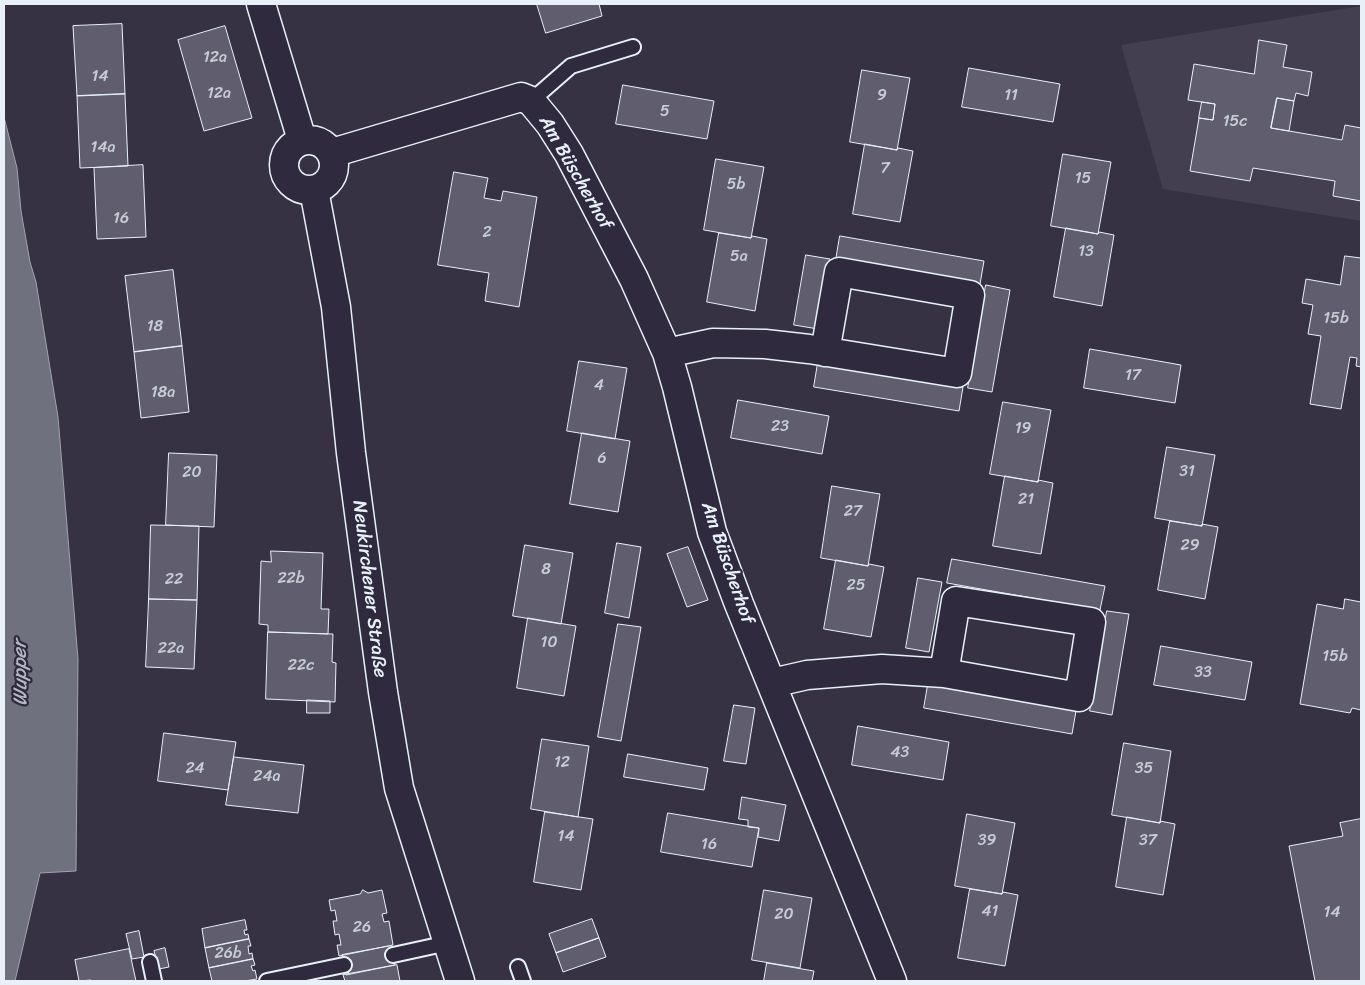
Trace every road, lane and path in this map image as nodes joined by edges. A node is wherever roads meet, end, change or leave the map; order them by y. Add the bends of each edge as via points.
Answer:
1 (261, 4) edge
2 (633, 47) dead end
3 (531, 101) junction
4 (302, 140) junction
5 (332, 153) junction
6 (314, 190) junction
7 (825, 352) junction
8 (667, 353) junction
9 (944, 673) junction
10 (772, 683) junction
11 (448, 943) junction
12 (393, 954) dead end
13 (150, 962) dead end
14 (344, 965) dead end
15 (518, 967) dead end
16 (154, 981) edge
17 (266, 981) edge
18 (460, 981) edge
19 (523, 981) edge
20 (892, 981) edge

1 - 4 street
2 - 3 lane via 570,66
3 - 5 street, Am Büscherhof via 521,97
3 - 8 street, Am Büscherhof via 569,154 634,279
4 - 5 street via 320,141
4 - 6 street via 286,154 285,173 296,186
5 - 6 street via 334,172 330,180
6 - 11 street, Neukirchener Straße via 336,307 351,453 399,788
7 - 7 street via 956,373 970,295 839,272
7 - 8 street via 765,344 713,343
8 - 10 street, Am Büscherhof via 712,532
9 - 9 street via 1079,697 1091,622 956,601
9 - 10 street via 882,669 807,675
10 - 20 street, Am Büscherhof
11 - 12 lane
11 - 18 street, Neukirchener Straße
13 - 16 lane
14 - 17 lane
15 - 19 lane

